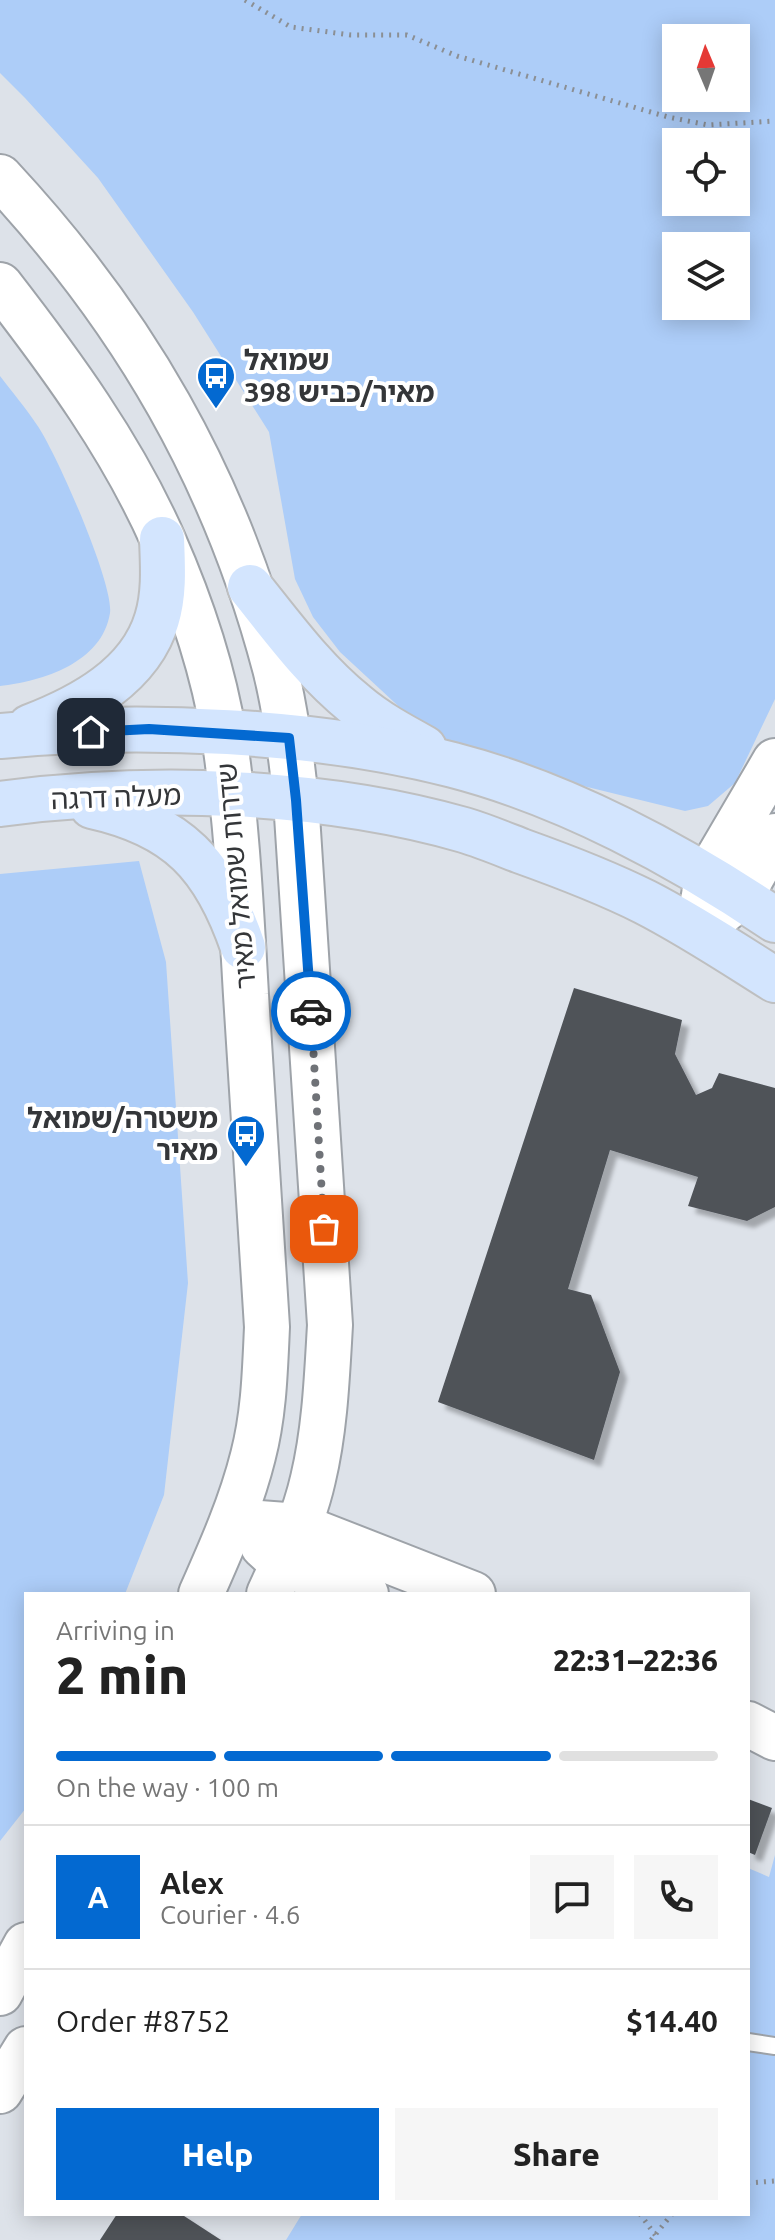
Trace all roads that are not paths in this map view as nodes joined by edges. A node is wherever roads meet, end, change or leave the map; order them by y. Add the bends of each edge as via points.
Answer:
1 (0, 177) edge
2 (0, 285) edge
3 (162, 539) junction
4 (250, 587) junction
5 (223, 734) junction
6 (2, 736) edge
7 (289, 738) junction
8 (775, 761) edge
9 (454, 765) junction
10 (231, 796) junction
11 (50, 797) junction
12 (296, 800) junction
13 (0, 804) edge
14 (775, 836) edge
15 (741, 898) edge
16 (698, 931) junction
17 (243, 947) junction
18 (775, 980) edge
19 (233, 1521) junction
20 (284, 1561) edge
21 (202, 1592) edge
22 (361, 1592) edge
23 (462, 1592) edge
24 (750, 1725) edge
25 (750, 1733) edge
26 (775, 1740) edge
27 (24, 1949) edge
28 (0, 1993) edge
29 (750, 2042) edge
30 (775, 2046) edge
31 (24, 2052) edge
32 (0, 2091) edge

1 - 4 street via 90,281 137,348 186,436
2 - 3 street, שדרות שמואל מאיר via 108,434
3 - 5 street, שדרות שמואל מאיר via 210,673
3 - 6 main road via 158,617 137,657 90,699
4 - 7 street
4 - 9 main road via 303,654 353,703
5 - 6 main road via 149,729
5 - 7 main road
5 - 10 street, שדרות שמואל מאיר
7 - 9 main road
7 - 12 street
8 - 15 street
9 - 15 main road via 569,806
10 - 11 main road, מעלה דרגה
10 - 12 main road, מעלה דרגה
10 - 17 street, שדרות שמואל מאיר
11 - 13 main road, מעלה דרגה
11 - 17 main road via 147,824 183,845 230,909
12 - 16 main road, מעלה דרגה via 382,811 466,830 643,901
12 - 20 street via 330,1325 314,1478
14 - 15 street
15 - 16 street
16 - 18 main road, מעלה דרגה
17 - 19 street, שדרות שמואל מאיר via 267,1327 254,1454
19 - 20 street
19 - 21 street, שדרות שמואל מאיר
20 - 22 street
20 - 23 street
24 - 26 street
25 - 26 street
27 - 28 street
29 - 30 lane
31 - 32 street

